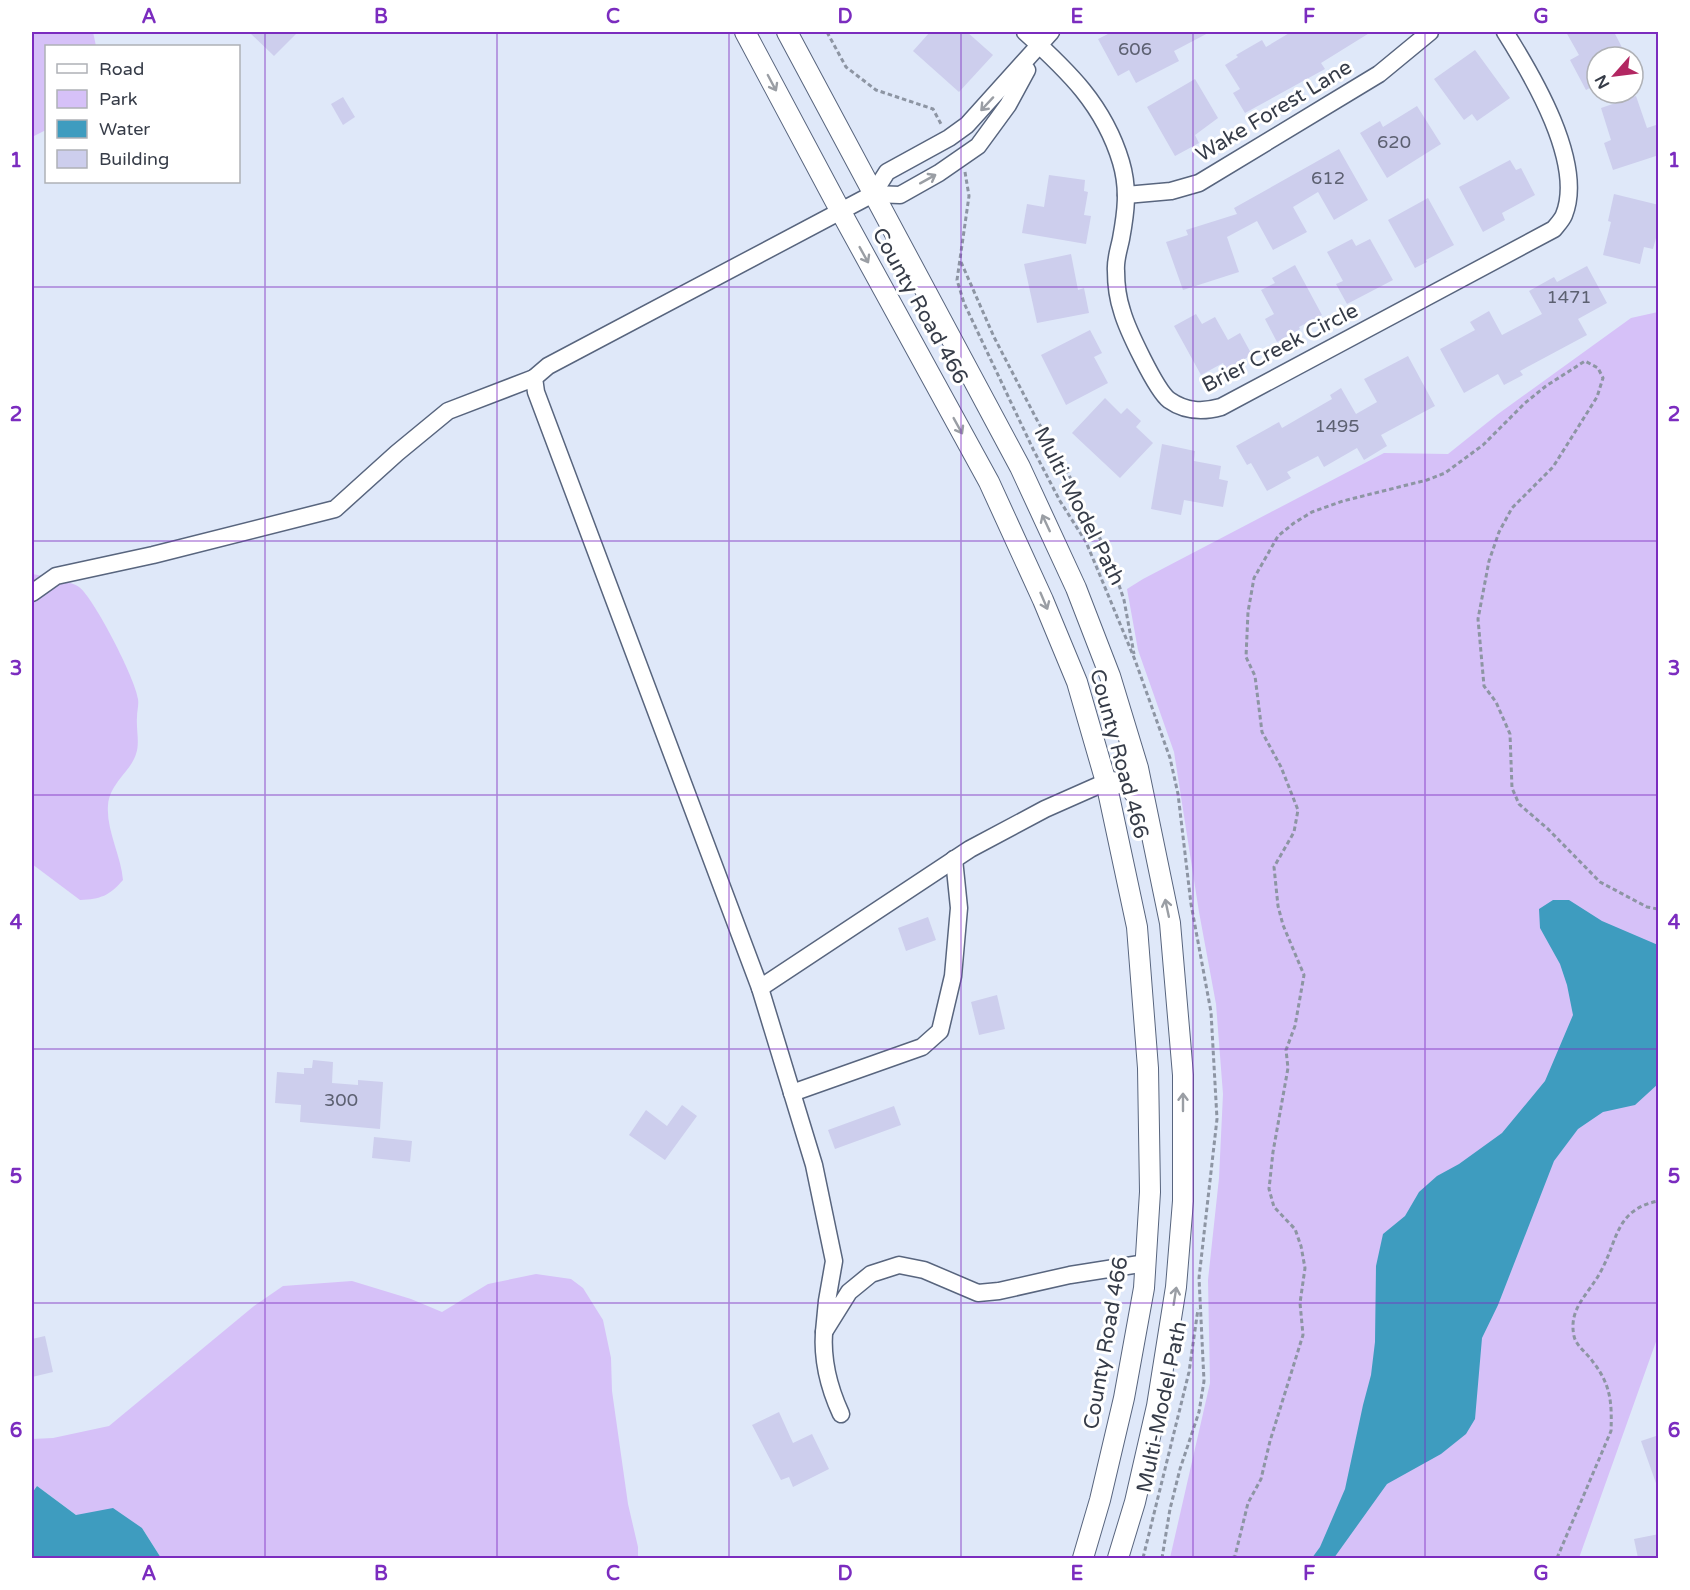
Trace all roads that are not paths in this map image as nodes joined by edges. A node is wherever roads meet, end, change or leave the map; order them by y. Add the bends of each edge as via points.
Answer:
1 (745, 32) edge
2 (787, 32) edge
3 (1025, 32) edge
4 (1051, 32) edge
5 (1430, 32) edge
6 (1505, 32) edge
7 (1040, 45) junction
8 (873, 194) junction
9 (1126, 195) junction
10 (841, 212) junction
11 (534, 378) junction
12 (32, 593) edge
13 (1106, 782) junction
14 (1147, 814) junction
15 (954, 859) junction
16 (760, 988) junction
17 (792, 1093) junction
18 (1146, 1263) junction
19 (824, 1332) junction
20 (841, 1414) dead end
21 (1083, 1558) edge
22 (1118, 1558) edge

1 -> 10 main road, County Road 466
2 - 8 main road, County Road 466
3 - 7 street, Brier Creek Circle
4 - 7 street
5 - 9 street, Wake Forest Lane via 1379,74 1198,183 1171,191
6 - 9 street, Brier Creek Circle via 1548,108 1570,185 1564,216 1554,230 1221,407 1190,409 1168,399 1133,338 1122,312 1115,268 1127,211
7 -> 8 street via 967,125 887,172
8 -> 7 street via 900,195 978,146 1008,105
7 - 9 street, Brier Creek Circle via 1076,80 1102,117 1120,159
8 - 10 street
14 -> 8 main road, County Road 466 via 1138,768 1110,676 1076,588 1020,467
10 - 11 street via 548,366
10 -> 13 main road, County Road 466 via 989,482 1077,682
11 - 12 street via 448,411 335,509 56,576
11 - 16 street
13 - 14 main road via 1120,781 1134,790
13 - 15 street via 1046,809
13 - 18 main road, County Road 466 via 1139,951 1148,1068 1150,1192
22 -> 14 main road, County Road 466 via 1157,1406 1176,1287 1183,1201 1183,1075 1170,923
15 - 16 street
15 - 17 street via 959,908 952,976 940,1031 922,1047
16 - 17 street
17 - 19 street via 814,1165 834,1261
18 - 19 street via 978,1293 924,1270 899,1265 871,1274 849,1292
18 - 21 main road, County Road 466 via 1124,1398
19 - 20 street via 823,1353

